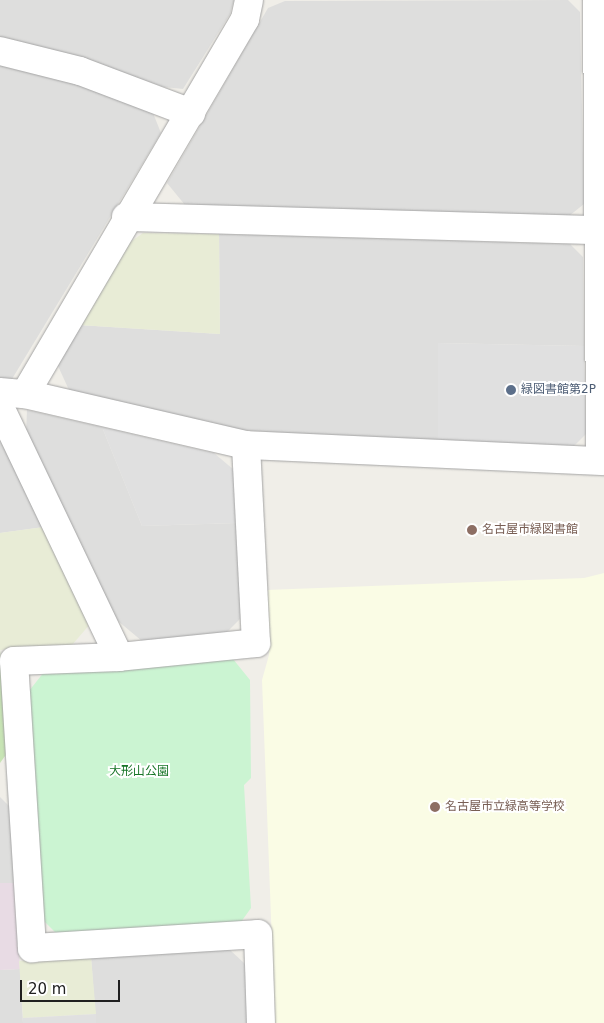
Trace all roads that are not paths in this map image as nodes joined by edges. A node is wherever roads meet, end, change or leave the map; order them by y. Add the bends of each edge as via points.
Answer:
1 (249, 0) edge
2 (597, 0) edge
3 (0, 51) edge
4 (191, 113) junction
5 (126, 217) junction
6 (601, 230) edge
7 (13, 393) edge
8 (0, 407) edge
9 (246, 445) junction
10 (602, 461) edge
11 (119, 657) junction
12 (10, 777) edge
13 (260, 1023) edge

1 - 4 street via 244,19
2 - 6 street
3 - 4 street via 80,71
4 - 5 street
5 - 6 street
5 - 7 street
6 - 10 street
7 - 9 street
8 - 11 street
9 - 10 street
9 - 11 street via 256,643
11 - 12 street via 14,661
12 - 13 street via 32,948 258,934

